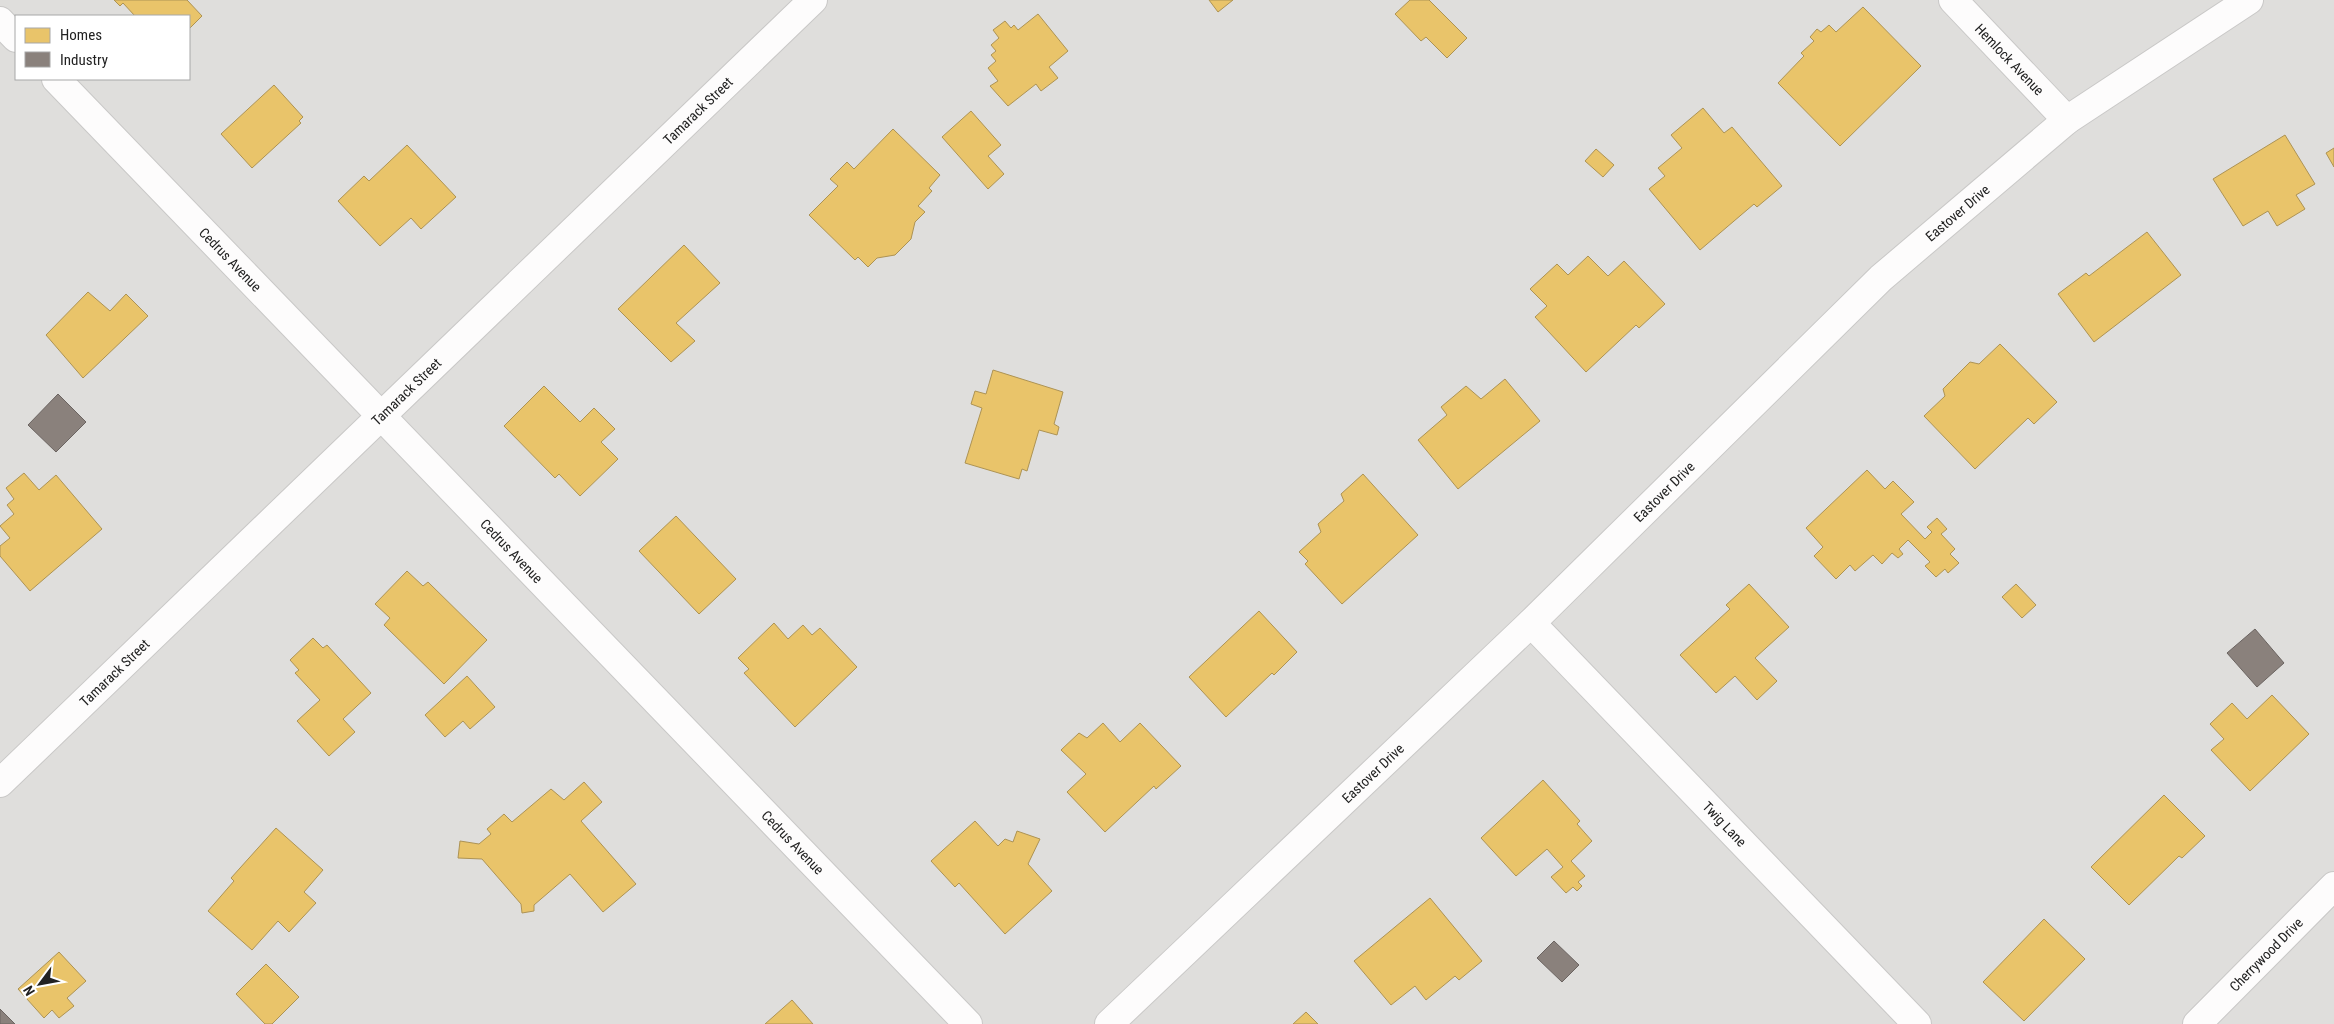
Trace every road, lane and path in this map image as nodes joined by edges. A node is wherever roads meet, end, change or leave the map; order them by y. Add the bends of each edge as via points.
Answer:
1 (813, 0) edge
2 (1953, 0) edge
3 (2250, 0) edge
4 (0, 21) edge
5 (15, 37) edge
6 (57, 80) edge
7 (2067, 120) junction
8 (382, 416) junction
9 (1531, 623) junction
10 (0, 783) edge
11 (2334, 886) edge
12 (968, 1024) edge
13 (1109, 1024) edge
14 (1917, 1024) edge
15 (2197, 1024) edge

1 - 8 street, Tamarack Street
2 - 7 street, Hemlock Avenue
3 - 7 street, Eastover Drive
4 - 5 street
6 - 8 street, Cedrus Avenue
7 - 9 street, Eastover Drive via 1881,278
8 - 10 street, Tamarack Street
8 - 12 street, Cedrus Avenue
9 - 13 street, Eastover Drive
9 - 14 street, Twig Lane
11 - 15 street, Cherrywood Drive

